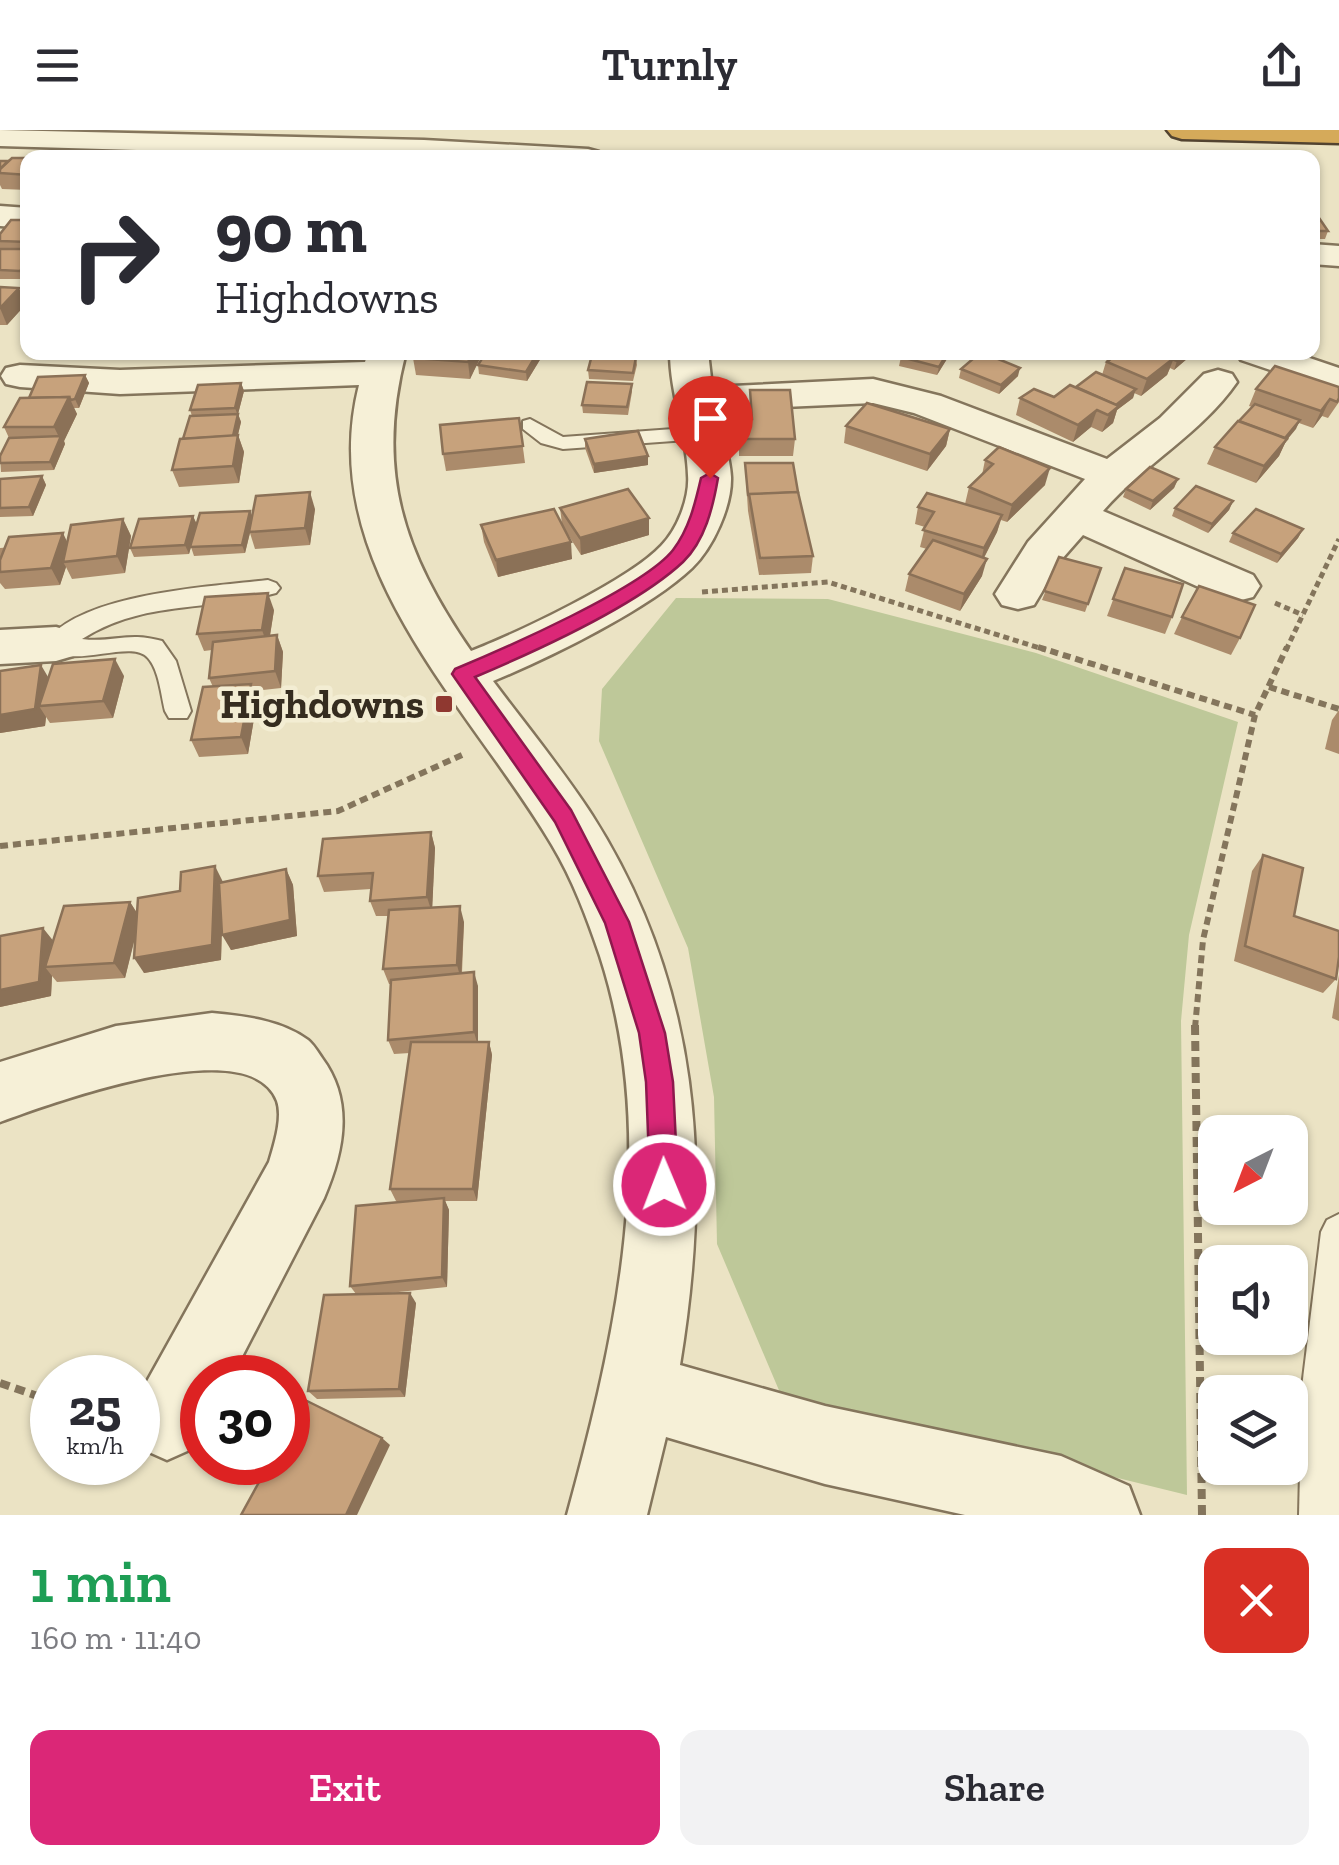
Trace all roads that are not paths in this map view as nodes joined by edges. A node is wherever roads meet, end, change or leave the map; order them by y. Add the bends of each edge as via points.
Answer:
1 (1182, 130) edge
2 (1339, 134) edge
3 (0, 138) edge
4 (431, 150) edge
5 (691, 360) edge
6 (885, 360) edge
7 (1277, 360) edge
8 (384, 363) edge
9 (7, 369) edge
10 (1339, 381) edge
11 (1218, 382) dead end
12 (873, 391) junction
13 (698, 416) junction
14 (530, 426) dead end
15 (1112, 475) junction
16 (1076, 516) junction
17 (1237, 586) dead end
18 (268, 588) dead end
19 (1018, 594) dead end
20 (56, 644) junction
21 (0, 648) edge
22 (462, 674) junction
23 (178, 712) dead end
24 (0, 1092) edge
25 (1339, 1232) edge
26 (638, 1391) junction
27 (164, 1399) edge
28 (606, 1515) edge
29 (1100, 1515) edge
30 (1319, 1515) edge

1 - 2 highway
3 - 4 street
5 - 13 street
6 - 12 street
7 - 10 street
8 - 9 street via 120,382
8 - 22 street via 370,440 382,522 415,599
11 - 15 street
12 - 13 street
12 - 15 street via 928,404
13 - 14 lane via 563,443
13 - 22 street via 710,478 702,516 678,556 524,649
15 - 16 street
16 - 17 street
16 - 19 street
18 - 20 lane via 105,614
20 - 21 street
20 - 23 lane via 153,647 164,661
22 - 26 street via 592,867 652,1033 664,1216
24 - 27 street via 98,1058 237,1042 295,1070 308,1090 300,1174
25 - 30 lane via 1321,1387
26 - 28 street
26 - 29 street via 825,1445 1060,1496

